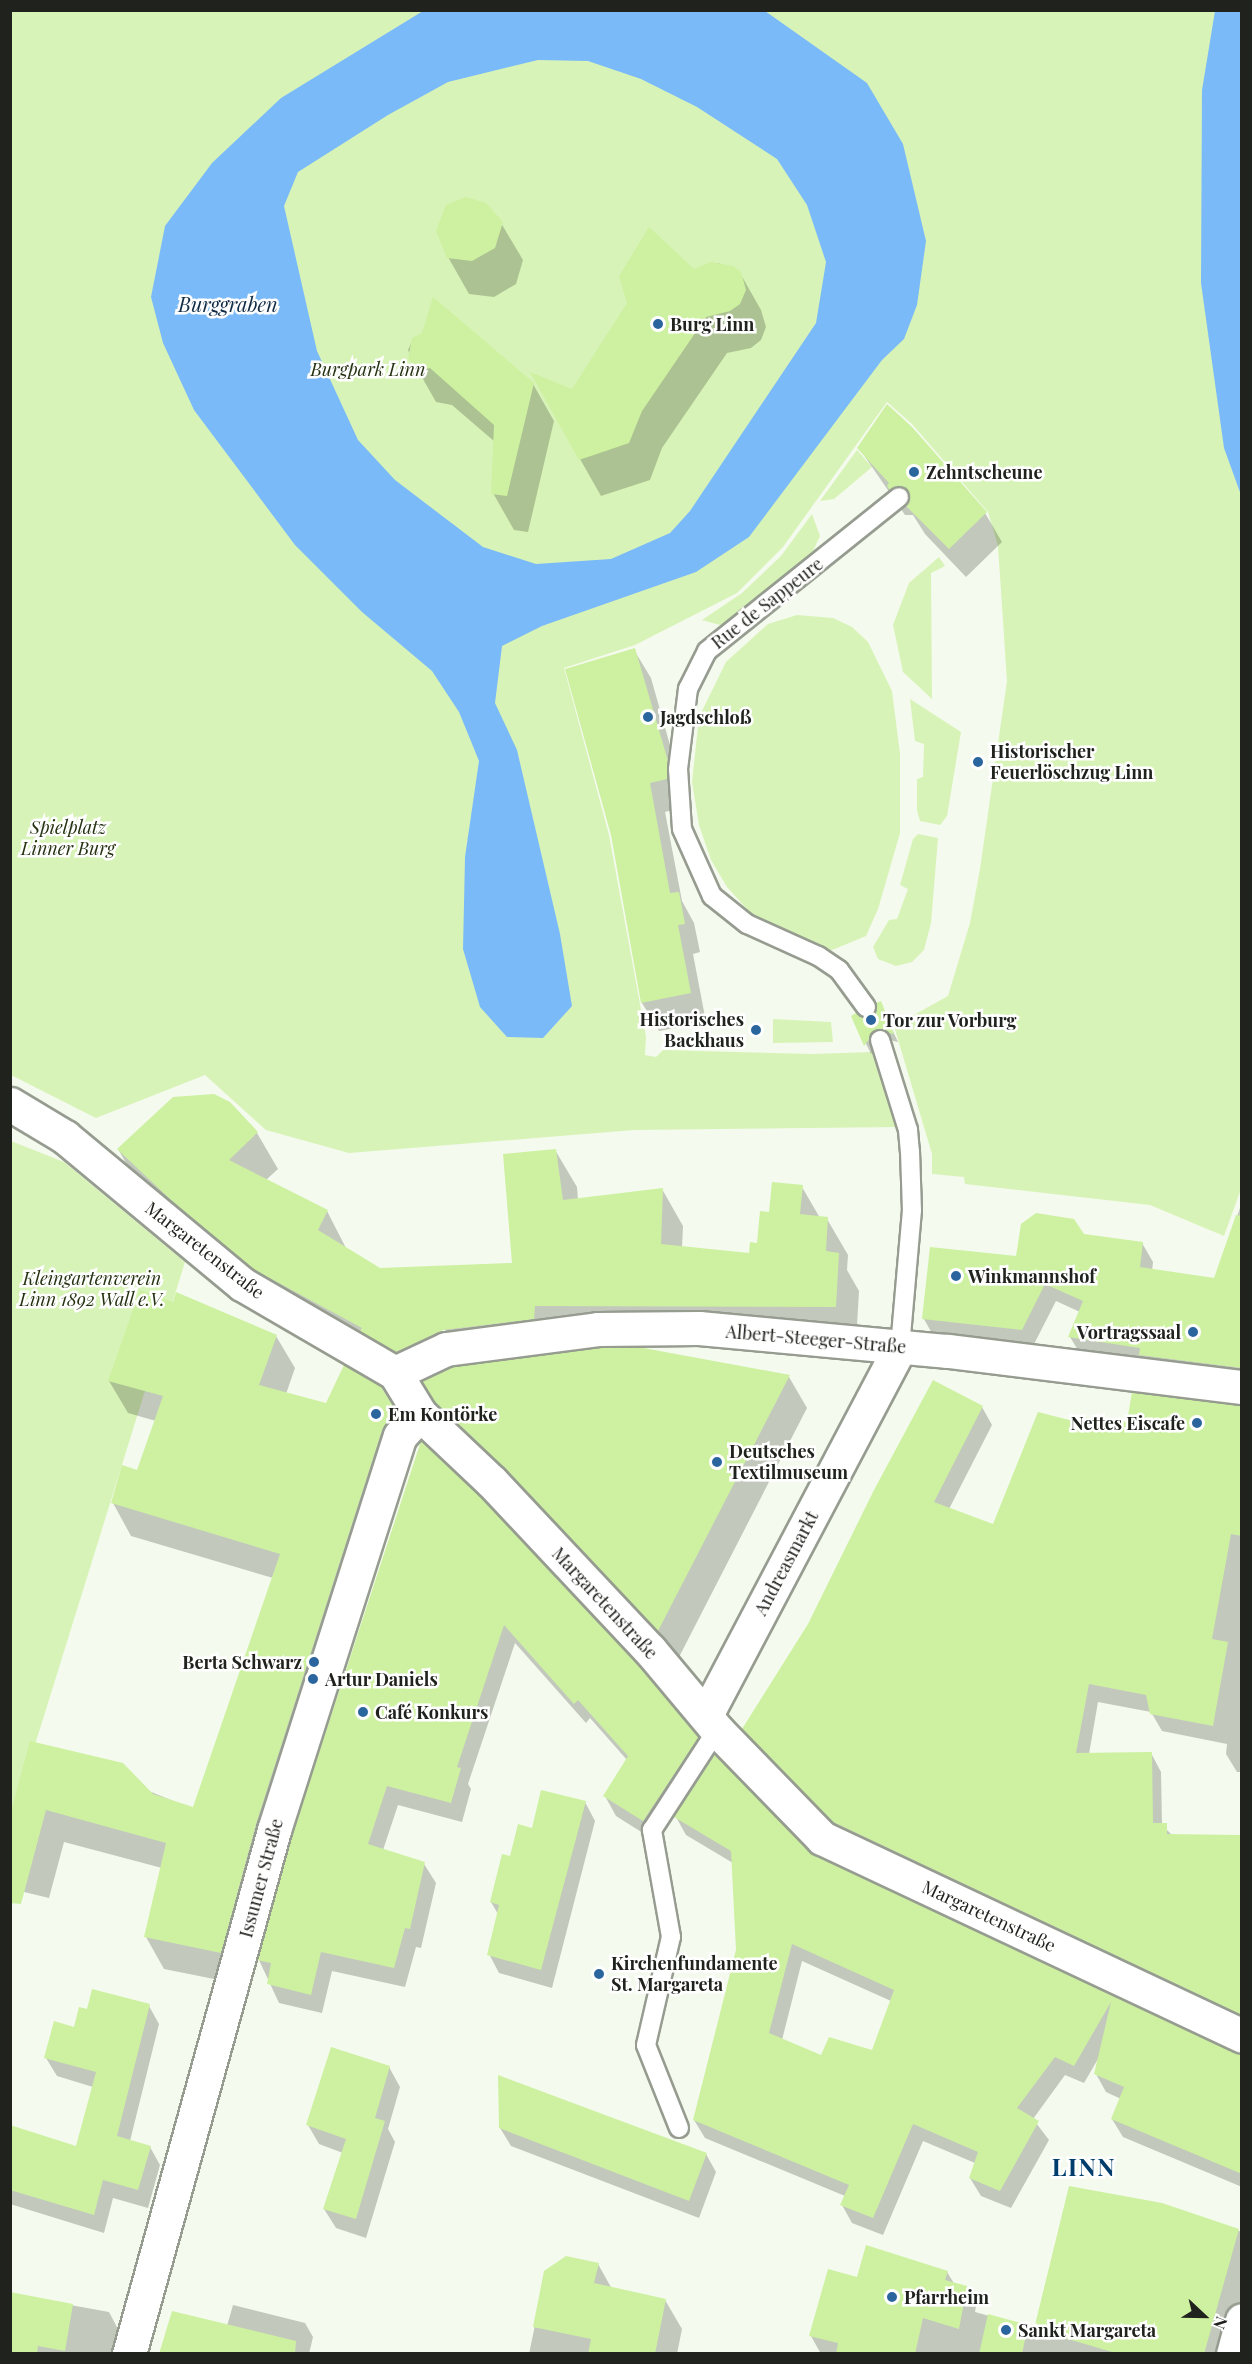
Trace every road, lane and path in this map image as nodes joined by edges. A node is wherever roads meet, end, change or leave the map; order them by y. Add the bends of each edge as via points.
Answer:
1 (899, 497) dead end
2 (866, 1007) dead end
3 (882, 1042) dead end
4 (10, 1104) edge
5 (900, 1347) junction
6 (395, 1373) junction
7 (1242, 1387) edge
8 (420, 1414) junction
9 (711, 1723) junction
10 (1242, 2036) edge
11 (679, 2128) dead end
12 (1242, 2320) edge
13 (129, 2354) edge
14 (1233, 2354) edge

1 - 2 lane, Rue de Sappeure via 707,651 688,689 678,769 682,829 712,896 747,924 818,956 839,970
3 - 5 lane via 908,1130 912,1210
4 - 6 street, Margaretenstraße via 65,1137 243,1284
5 - 6 street, Albert-Steeger-Straße via 699,1328 598,1329 446,1349
5 - 7 street, Albert-Steeger-Straße
5 - 9 street, Andreasmarkt
6 - 8 street, Margaretenstraße
8 - 9 street, Margaretenstraße via 492,1482
8 - 13 street, Issumer Straße via 400,1436 274,1830
9 - 10 street, Margaretenstraße via 822,1838
9 - 11 lane via 652,1830 671,1937 646,2045
12 - 14 street

